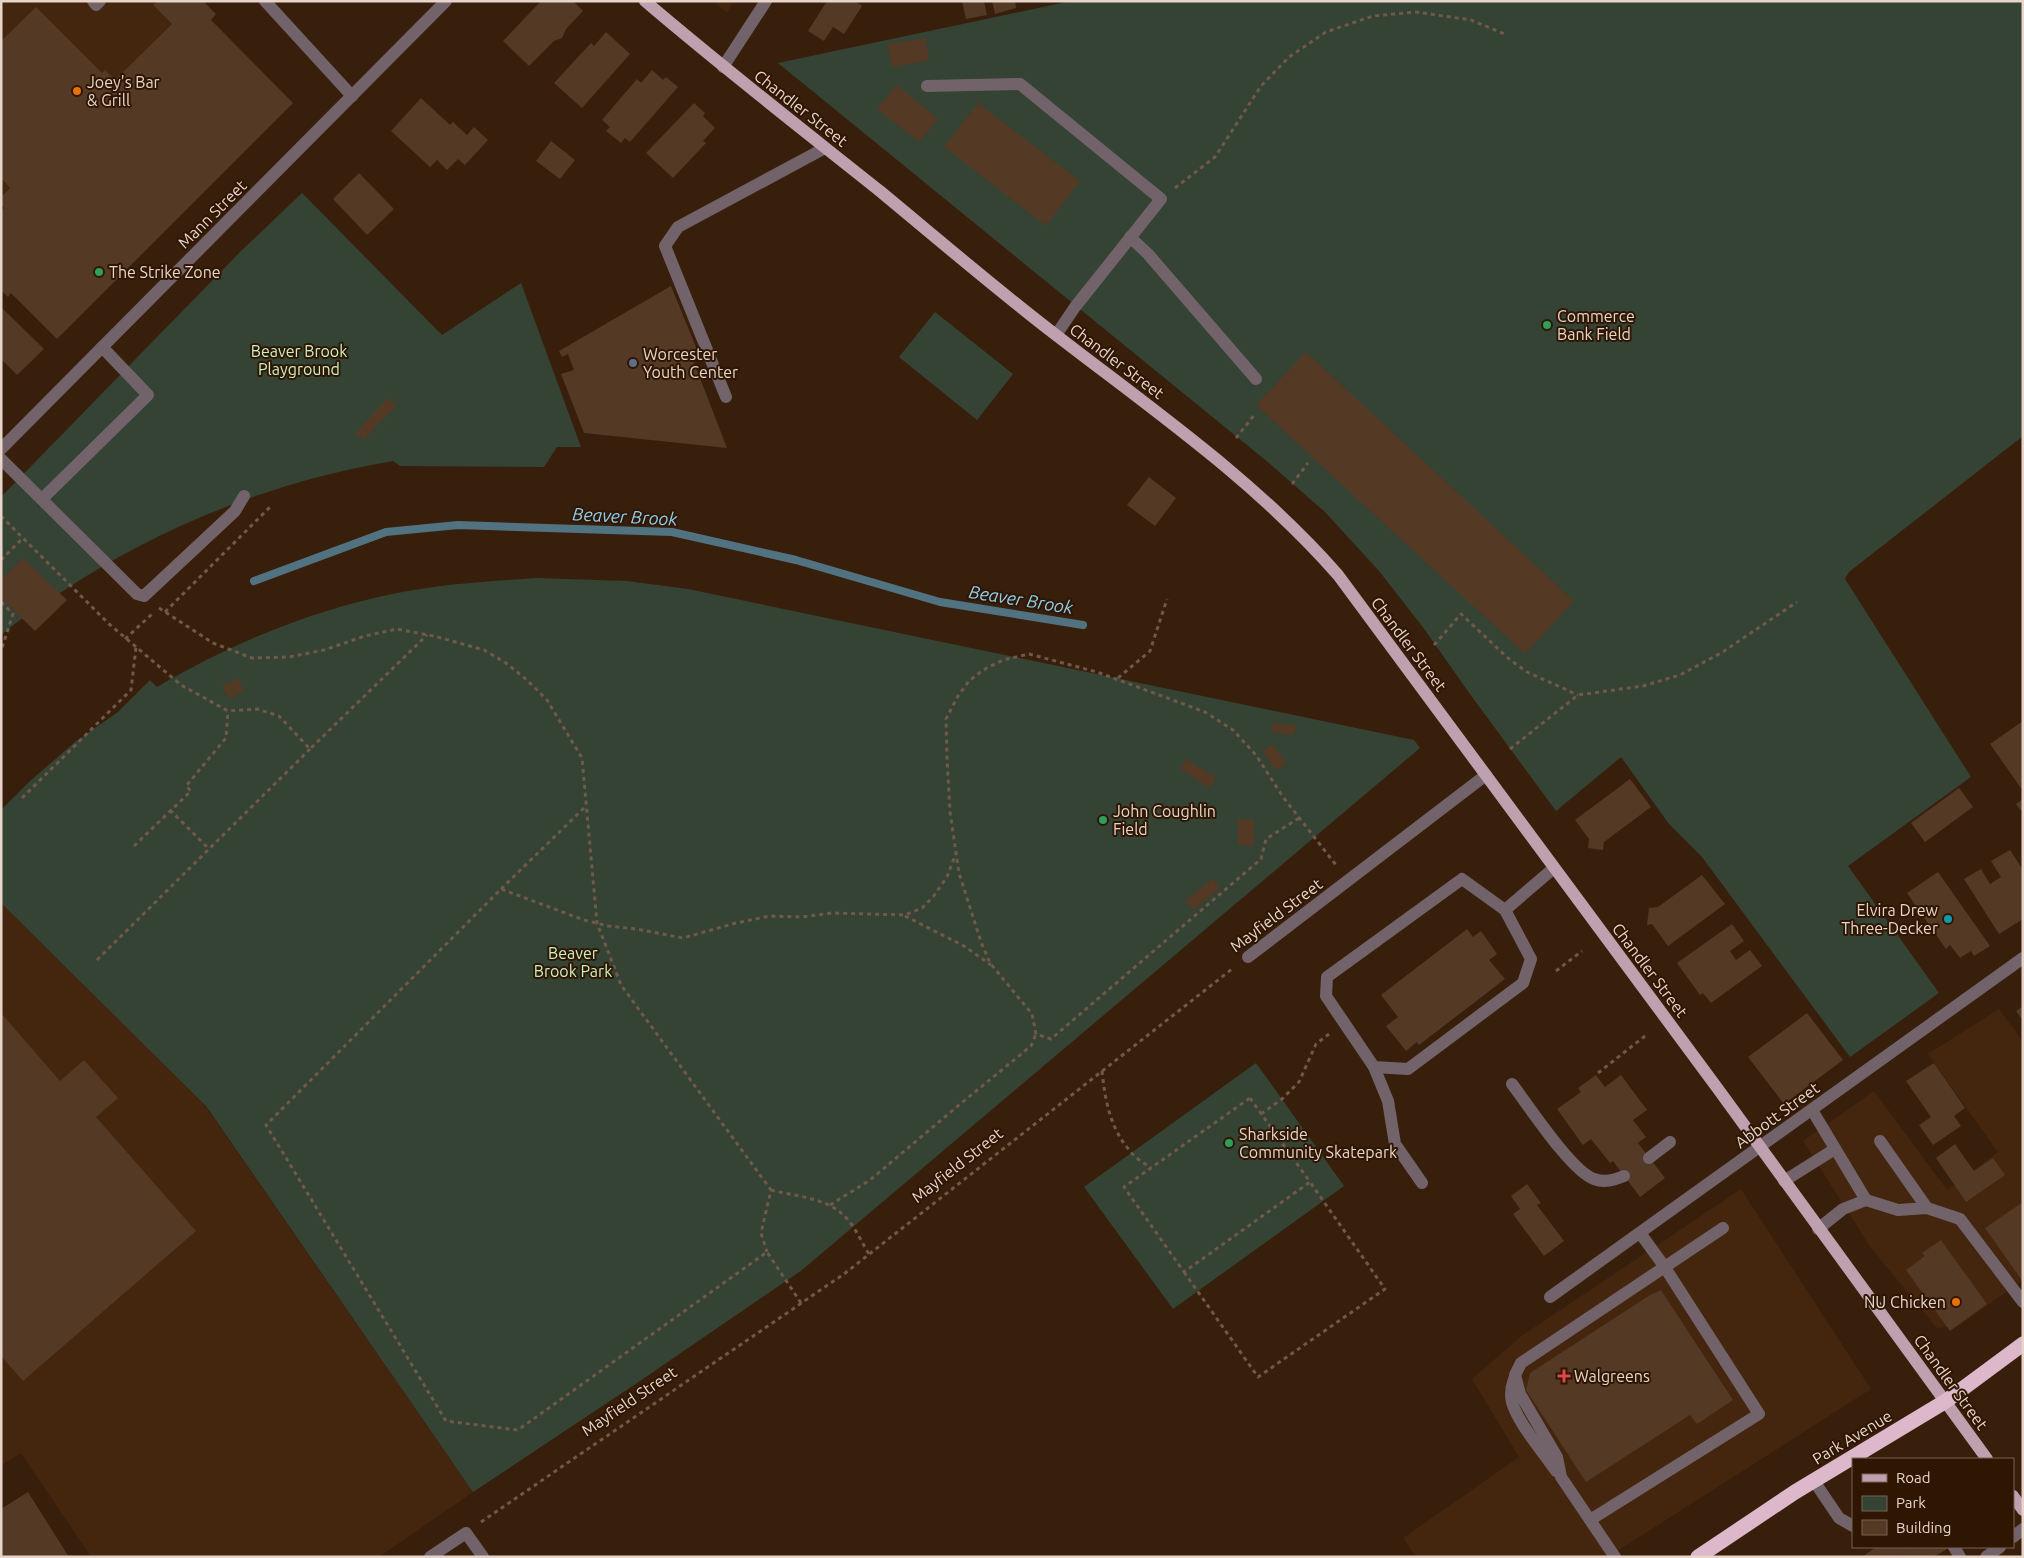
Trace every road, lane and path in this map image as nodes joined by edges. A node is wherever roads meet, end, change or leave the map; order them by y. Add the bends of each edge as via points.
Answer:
1 (92, 1) edge
2 (100, 1) edge
3 (265, 1) edge
4 (446, 1) edge
5 (645, 1) edge
6 (766, 1) edge
7 (1507, 35) dead end
8 (723, 67) junction
9 (928, 86) dead end
10 (352, 96) junction
11 (825, 148) junction
12 (1161, 199) junction
13 (1130, 237) junction
14 (1056, 335) junction
15 (102, 347) junction
16 (1256, 379) dead end
17 (726, 397) dead end
18 (1255, 414) dead end
19 (1236, 438) dead end
20 (1, 449) edge
21 (1, 459) edge
22 (1308, 464) dead end
23 (1292, 484) dead end
24 (244, 496) dead end
25 (42, 499) junction
26 (271, 506) dead end
27 (1, 516) edge
28 (23, 538) junction
29 (1, 560) edge
30 (1167, 599) dead end
31 (1, 602) edge
32 (1797, 602) dead end
33 (165, 612) junction
34 (427, 634) junction
35 (125, 639) junction
36 (136, 646) junction
37 (1434, 646) dead end
38 (2, 648) edge
39 (1117, 679) junction
40 (1578, 695) junction
41 (228, 711) junction
42 (310, 749) junction
43 (1510, 749) dead end
44 (1486, 775) junction
45 (22, 798) dead end
46 (586, 806) junction
47 (170, 810) junction
48 (1299, 818) junction
49 (134, 846) dead end
50 (208, 848) junction
51 (956, 852) junction
52 (1554, 868) junction
53 (1348, 880) junction
54 (501, 889) junction
55 (1505, 910) junction
56 (905, 915) junction
57 (597, 923) junction
58 (1582, 951) dead end
59 (1248, 957) joint
60 (2023, 958) edge
61 (97, 960) dead end
62 (993, 966) junction
63 (1556, 971) dead end
64 (1344, 1022) junction
65 (1036, 1034) junction
66 (1645, 1036) dead end
67 (1374, 1067) junction
68 (1102, 1072) junction
69 (1598, 1073) dead end
70 (1512, 1084) dead end
71 (1812, 1110) junction
72 (1261, 1114) junction
73 (1880, 1141) dead end
74 (1670, 1142) dead end
75 (1760, 1148) junction
76 (1835, 1148) junction
77 (1649, 1158) tunnel mouth
78 (1151, 1168) junction
79 (1624, 1176) tunnel mouth
80 (1784, 1181) junction
81 (1310, 1182) junction
82 (1422, 1183) dead end
83 (771, 1190) junction
84 (1866, 1200) junction
85 (830, 1205) junction
86 (1927, 1208) junction
87 (1723, 1228) dead end
88 (1818, 1229) junction
89 (1640, 1233) junction
90 (767, 1252) junction
91 (869, 1254) junction
92 (1664, 1266) junction
93 (1184, 1272) junction
94 (1550, 1297) dead end
95 (2023, 1302) edge
96 (801, 1303) junction
97 (2023, 1344) edge
98 (1946, 1401) junction
99 (1986, 1458) edge
100 (1814, 1481) junction
101 (2014, 1497) edge
102 (2023, 1510) edge
103 (1590, 1520) junction
104 (1852, 1525) edge
105 (466, 1533) junction
106 (430, 1557) edge
107 (483, 1557) edge
108 (1615, 1557) edge
109 (1698, 1557) edge

1 - 2 street via 96,5
3 - 10 street
4 - 10 street, Mann Street
5 - 8 main road, Chandler Street
6 - 8 street
7 - 12 path via 1471,20 1416,12 1373,16 1326,32 1290,57 1261,86 1215,157
8 - 11 main road, Chandler Street
9 - 12 street via 1020,84
10 - 15 street, Mann Street
11 - 14 main road, Chandler Street
11 - 17 street via 678,227 665,246
12 - 13 street
13 - 14 street
13 - 16 street
14 - 44 main road, Chandler Street via 1243,482 1317,551
15 - 20 street, Mann Street
15 - 25 street via 148,395
18 - 19 path
21 - 25 street
22 - 23 path
24 - 25 street via 235,511 144,596 137,594
26 - 33 path
27 - 28 path
28 - 29 path
28 - 35 path
30 - 39 path via 1150,652
31 - 38 path via 14,614
32 - 40 path via 1721,653 1680,675 1643,686
33 - 34 path via 213,643 252,658 289,658 398,629
33 - 35 path via 160,607
34 - 42 path
34 - 46 path via 484,650 506,663 547,700 582,758
35 - 36 path
36 - 41 path via 181,685
36 - 45 path via 131,690
37 - 40 path via 1462,614 1521,668
39 - 48 path via 1205,712 1233,730 1256,755
39 - 51 path via 1028,654 1003,660 982,670 969,681 946,718 950,812
40 - 43 path
41 - 42 path via 257,709 279,716
41 - 47 path via 226,738 186,786 191,791
42 - 50 path
44 - 52 main road, Chandler Street
44 - 53 street, Mayfield Street
46 - 54 path
46 - 57 path
47 - 49 path
47 - 50 path
48 - 53 path
48 - 65 path via 1266,839 1261,859 1051,1039
50 - 61 path
51 - 56 path via 933,897 922,908
51 - 62 path via 959,873 980,942
52 - 55 street
52 - 75 main road, Chandler Street
53 - 59 street, Mayfield Street
54 - 57 path
54 - 90 path via 266,1125 446,1421 518,1430
55 - 64 street via 1462,879 1327,977 1326,996
55 - 67 street via 1531,959 1523,983 1408,1069
56 - 57 path via 832,913 770,916 736,922 683,938
56 - 62 path via 964,946
57 - 83 path via 621,986
58 - 63 path
59 - 68 path, Mayfield Street
60 - 71 street, Abbott Street
62 - 65 path via 1032,1014
64 - 67 street
64 - 72 path via 1316,1044 1299,1082
65 - 85 path via 1031,1046 870,1180
66 - 69 path
67 - 82 street via 1388,1100 1395,1144
68 - 78 path via 1110,1119 1131,1153
68 - 91 path, Mayfield Street
70 - 79 street via 1581,1172 1594,1179 1611,1181
71 - 75 street, Abbott Street
71 - 76 street
72 - 78 path via 1250,1098
72 - 81 path
73 - 86 street
74 - 77 street
75 - 80 main road, Chandler Street
75 - 89 street, Abbott Street
76 - 80 street
76 - 84 street
78 - 93 path via 1124,1188
80 - 88 main road, Chandler Street
81 - 93 path
81 - 93 path via 1384,1289 1258,1377
83 - 85 path
83 - 90 path via 761,1233
84 - 86 street via 1898,1210
84 - 88 street via 1842,1209
85 - 91 path via 848,1220
86 - 95 street via 1960,1219
87 - 92 street
88 - 98 main road, Chandler Street
89 - 92 street
89 - 94 street, Abbott Street
90 - 96 path
91 - 96 path, Mayfield Street
92 - 103 street via 1521,1362 1515,1374 1520,1394 1556,1457 1561,1478
92 - 103 street via 1759,1414
96 - 105 path, Mayfield Street
97 - 98 highway, Park Avenue
98 - 99 main road, Chandler Street
98 - 100 highway, Park Avenue
100 - 104 street via 1839,1518
100 - 109 highway, Park Avenue
101 - 102 main road
103 - 108 street
105 - 106 street
105 - 107 street

